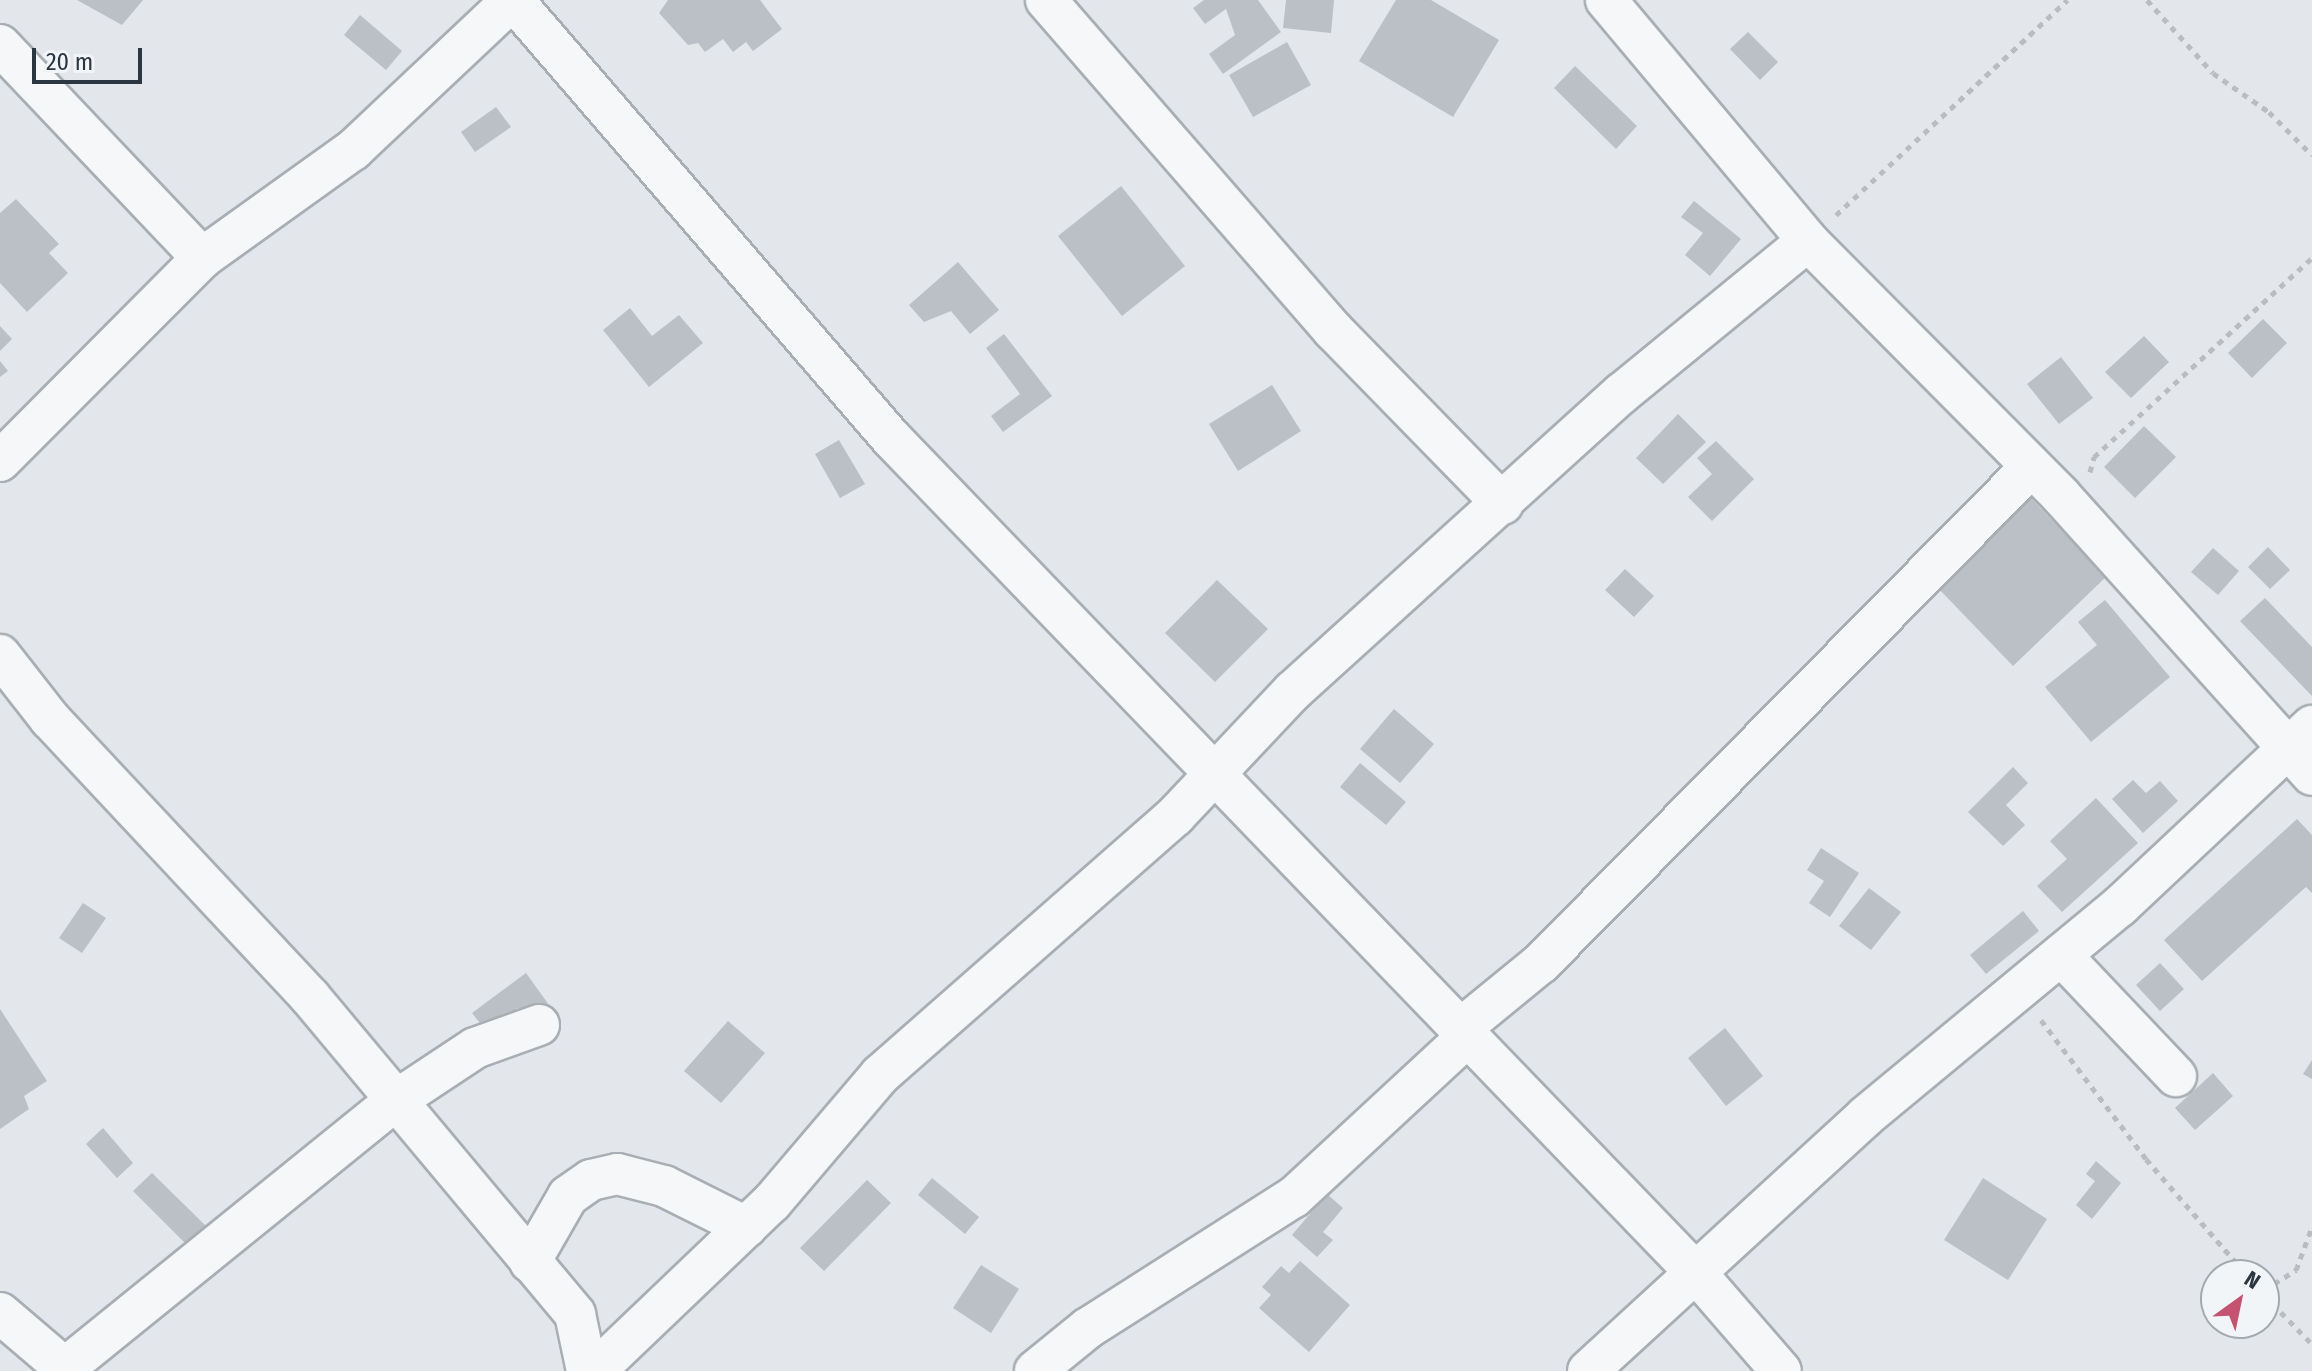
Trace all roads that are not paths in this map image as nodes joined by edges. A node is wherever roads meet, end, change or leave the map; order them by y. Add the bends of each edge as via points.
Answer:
1 (512, 0) edge
2 (1046, 0) edge
3 (1606, 0) edge
4 (0, 45) edge
5 (1808, 241) junction
6 (202, 258) junction
7 (0, 461) edge
8 (2031, 467) junction
9 (1503, 504) junction
10 (0, 655) edge
11 (2304, 750) edge
12 (1214, 774) junction
13 (2061, 955) junction
14 (539, 1025) dead end
15 (1462, 1034) junction
16 (2176, 1076) dead end
17 (395, 1101) junction
18 (746, 1227) junction
19 (530, 1262) junction
20 (1697, 1274) junction
21 (0, 1313) edge
22 (607, 1367) edge
23 (67, 1370) edge
24 (1035, 1371) edge
25 (1588, 1371) edge
26 (1781, 1371) edge

1 - 6 street via 353,150
1 - 12 street via 891,438
2 - 9 street via 1333,330
3 - 5 street
4 - 6 street
5 - 8 street
5 - 9 street via 1622,393
6 - 7 street
8 - 11 street
8 - 15 street via 1541,963
9 - 12 street via 1293,691
10 - 17 street
11 - 13 street
12 - 15 street
12 - 18 street via 880,1075
13 - 16 street
13 - 20 street via 1866,1116
14 - 17 street via 475,1048
15 - 20 street
15 - 24 street via 1294,1197 1088,1328
17 - 19 street
17 - 23 street
18 - 19 street via 664,1186 617,1174 591,1180 568,1196
18 - 22 street
19 - 22 street via 575,1314
20 - 25 street
20 - 26 street
21 - 23 street

